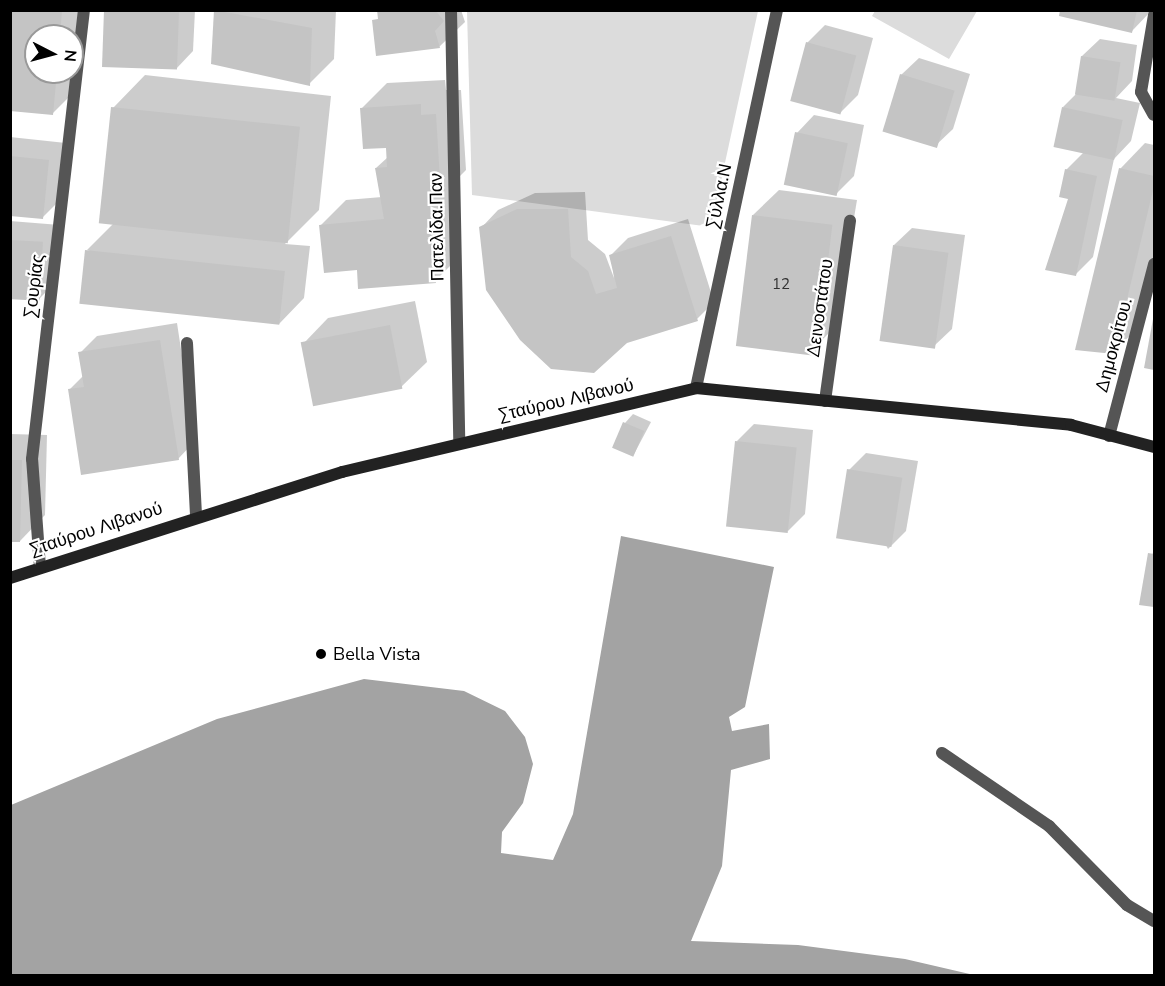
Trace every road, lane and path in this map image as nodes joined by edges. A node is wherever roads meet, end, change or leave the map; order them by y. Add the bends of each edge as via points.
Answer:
1 (84, 10) edge
2 (451, 10) edge
3 (777, 10) edge
4 (1155, 15) edge
5 (1155, 115) edge
6 (850, 221) dead end
7 (1155, 264) edge
8 (187, 343) dead end
9 (696, 388) junction
10 (825, 401) junction
11 (1109, 436) junction
12 (459, 443) junction
13 (1149, 447) edge
14 (1155, 457) edge
15 (196, 515) junction
16 (40, 567) junction
17 (10, 578) edge
18 (942, 753) dead end
19 (1155, 921) edge

1 - 16 street, Σουρίας via 32,459
2 - 12 street, Πατελίδα.Παν
3 - 9 street, Σύλλα.Ν
4 - 5 street via 1141,92
6 - 10 street, Δεινοστάτου
7 - 11 street, Δημοκρίτου.
8 - 15 street
9 - 10 main road, Σταύρου Λιβανού
9 - 12 main road, Σταύρου Λιβανού
10 - 11 main road, Σταύρου Λιβανού via 1071,425
11 - 13 main road, Σταύρου Λιβανού
12 - 15 main road, Σταύρου Λιβανού
13 - 14 main road
15 - 16 main road, Σταύρου Λιβανού
16 - 17 main road, Σταύρου Λιβανού
18 - 19 street via 1049,826 1127,905

